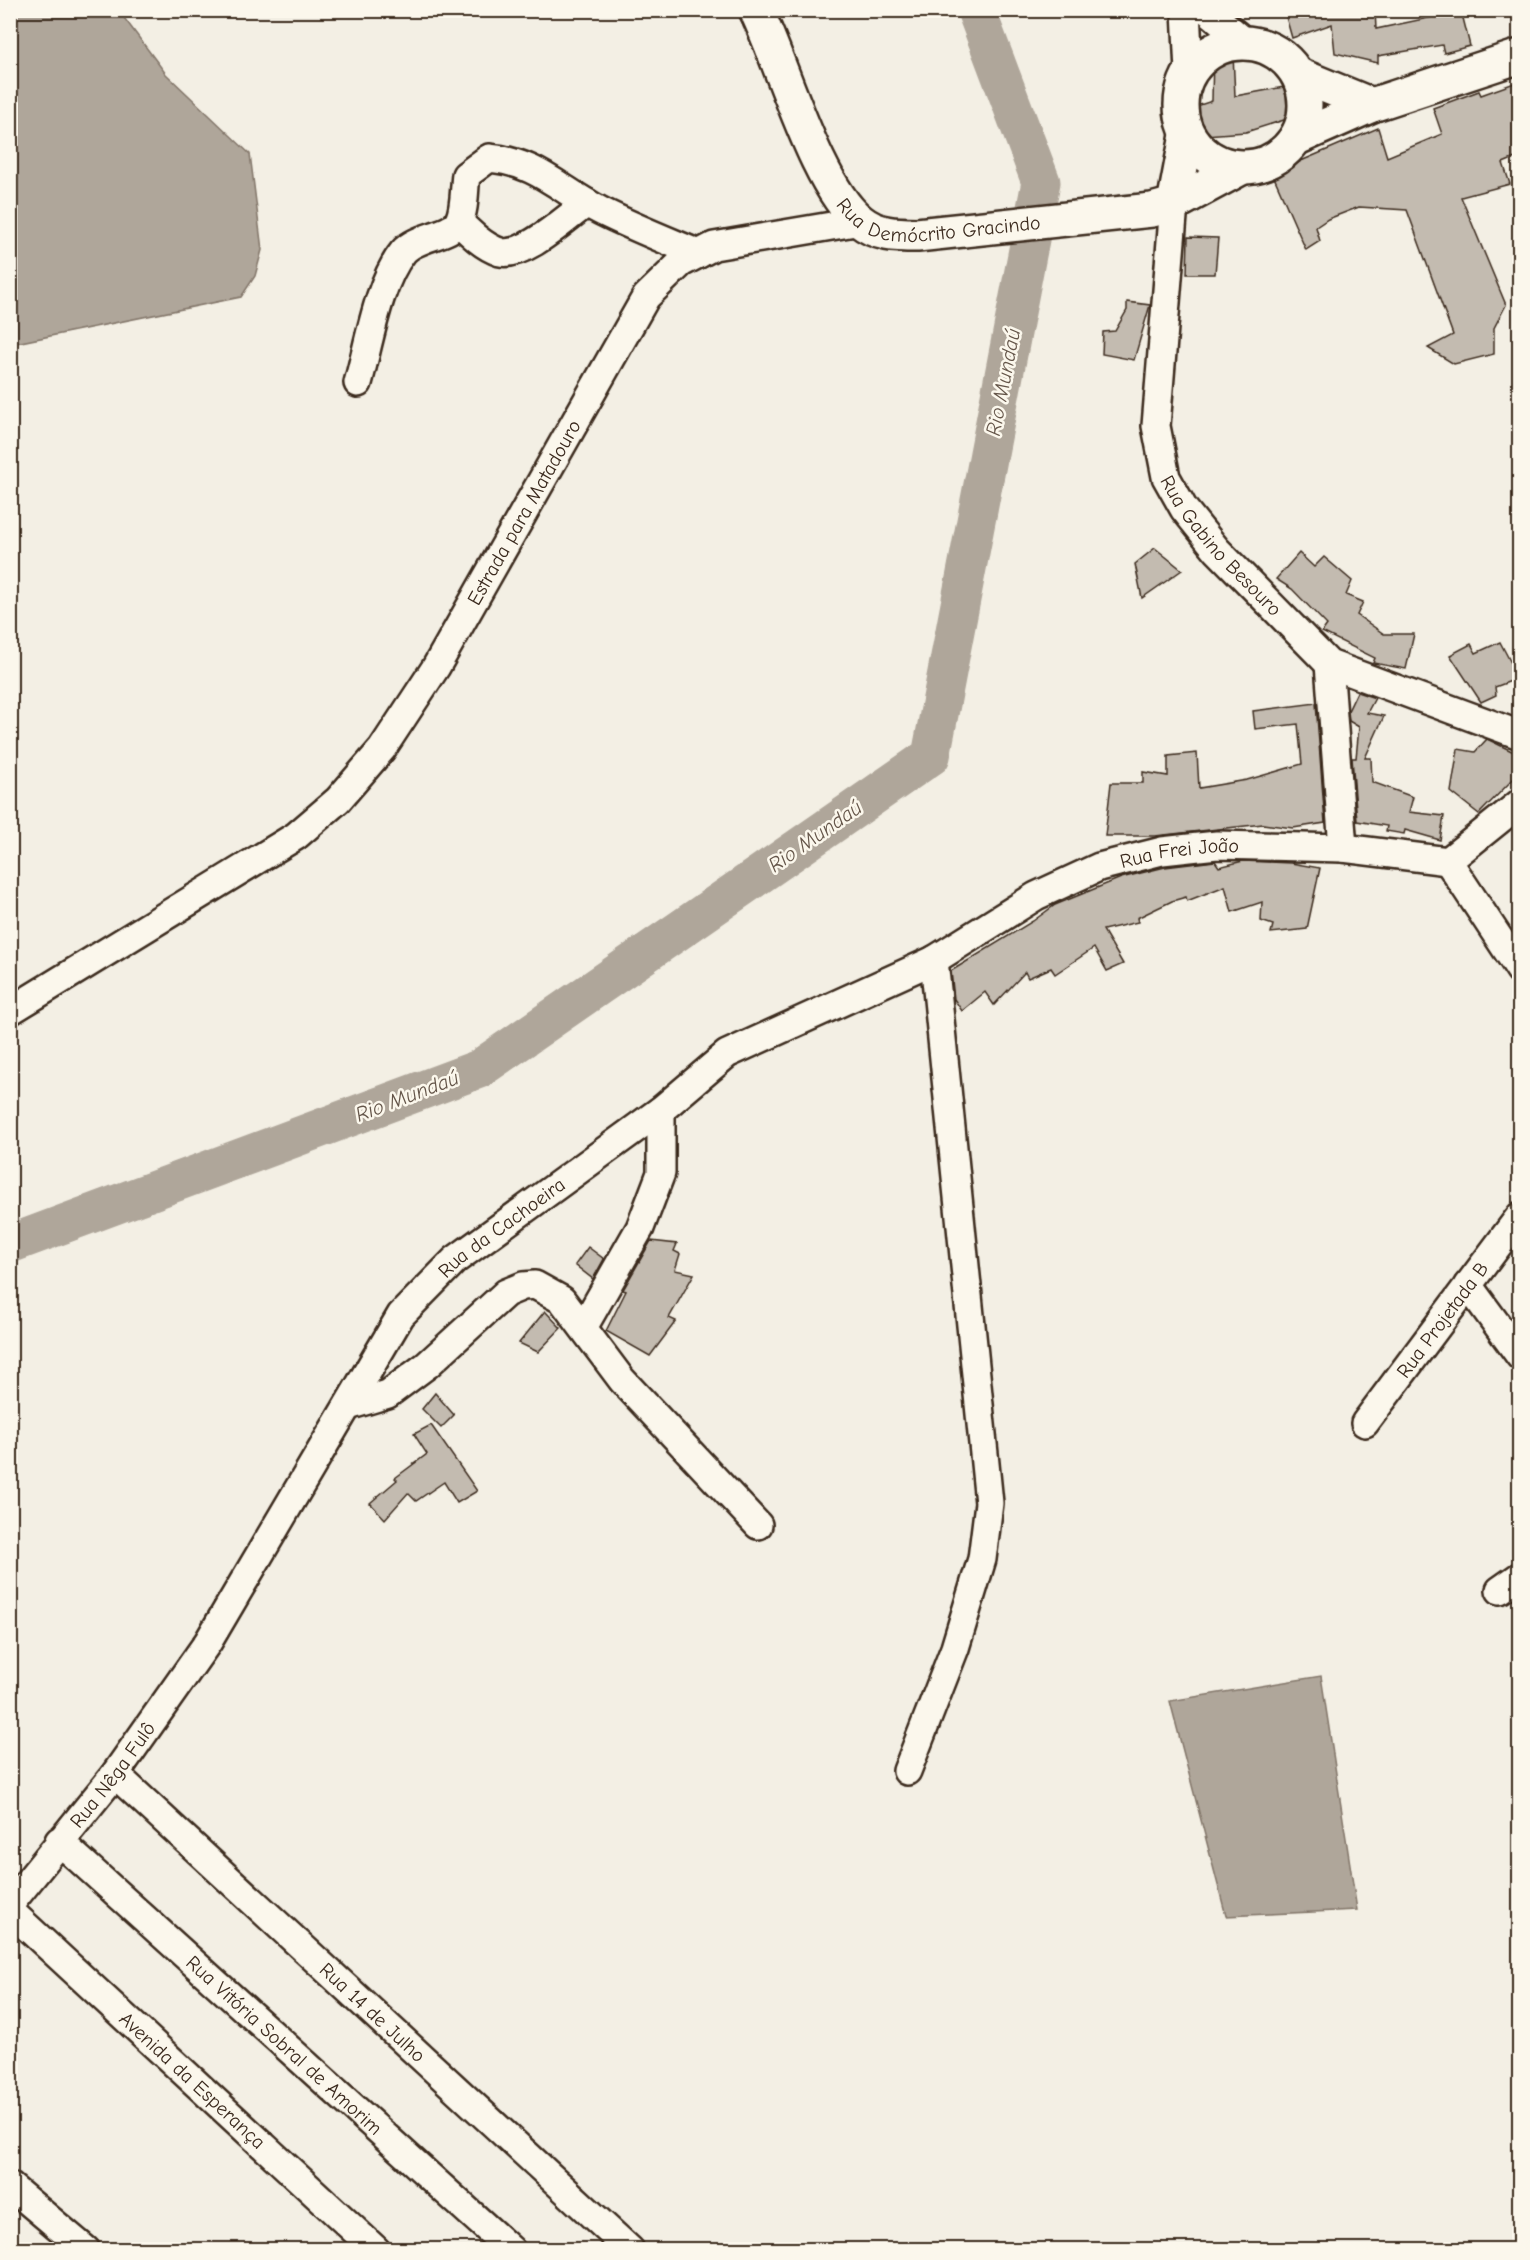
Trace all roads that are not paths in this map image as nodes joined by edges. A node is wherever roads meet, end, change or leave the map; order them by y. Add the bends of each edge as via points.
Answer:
1 (756, 10) edge
2 (1185, 10) edge
3 (1207, 10) edge
4 (1245, 42) junction
5 (1520, 56) edge
6 (1189, 72) junction
7 (1299, 75) junction
8 (1372, 105) junction
9 (1187, 135) junction
10 (1297, 138) junction
11 (1241, 168) junction
12 (587, 203) junction
13 (1163, 207) junction
14 (861, 221) junction
15 (459, 222) junction
16 (699, 254) junction
17 (358, 383) dead end
18 (1329, 664) junction
19 (1520, 735) edge
20 (1520, 803) edge
21 (1343, 848) junction
22 (1448, 861) junction
23 (934, 960) junction
24 (1520, 970) edge
25 (10, 1011) edge
26 (661, 1110) junction
27 (1520, 1216) edge
28 (1468, 1285) junction
29 (584, 1326) junction
30 (1520, 1356) edge
31 (348, 1406) junction
32 (1365, 1423) dead end
33 (758, 1525) dead end
34 (208, 1642) joint
35 (907, 1771) dead end
36 (115, 1774) junction
37 (59, 1841) junction
38 (10, 1904) edge
39 (10, 1911) edge
40 (10, 2186) edge
41 (86, 2250) edge
42 (376, 2250) edge
43 (511, 2250) edge
44 (630, 2250) edge

1 - 14 main road, Rua Demócrito Gracindo via 821,165 844,203
2 - 6 street
3 - 4 street
4 - 6 main road via 1213,50
4 - 7 main road via 1276,52
5 - 8 main road
6 - 9 main road via 1180,104
7 - 8 main road
7 - 10 main road via 1306,107
8 - 10 main road
9 - 11 main road via 1209,159
9 - 13 main road
10 - 11 main road via 1273,161
11 - 13 main road, Rua Demócrito Gracindo
12 - 15 street via 530,245 511,253 487,246
12 - 15 street via 535,170 511,160 489,158 466,176
12 - 16 street
13 - 14 main road, Rua Demócrito Gracindo via 917,234 887,235
13 - 18 street, Rua Gabino Besouro via 1156,426 1166,477 1184,509 1217,550
14 - 16 street, Estrada para Matadouro via 714,246
15 - 17 street via 404,251 386,284
16 - 25 street, Estrada para Matadouro via 681,263 646,297 436,667 382,749 338,800 296,836
18 - 19 street, Rua Gabino Besouro
18 - 21 street
20 - 22 street
21 - 22 street, Rua Frei João
21 - 23 street, Rua Frei João via 1217,844 1162,851 1099,867 1036,896
22 - 24 street
23 - 26 street, Rua da Cachoeira via 727,1054
23 - 35 street via 989,1503 982,1559 955,1648
26 - 29 street via 661,1173 640,1228
26 - 31 street, Rua da Cachoeira via 454,1260 401,1316
27 - 28 street, Rua Projetada B
28 - 30 street
28 - 32 street, Rua Projetada B
29 - 31 street via 562,1300 535,1285 523,1286 506,1293 427,1365 388,1394
29 - 33 street via 622,1380
31 - 34 street, Rua da Cachoeira
34 - 36 street, Rua Nêga Fulô
36 - 37 street, Rua Nêga Fulô
36 - 44 street, Rua 14 de Julho
37 - 38 street, Rua Nêga Fulô
37 - 43 street, Rua Vitória Sobral de Amorim
39 - 42 street, Avenida da Esperança
40 - 41 street

